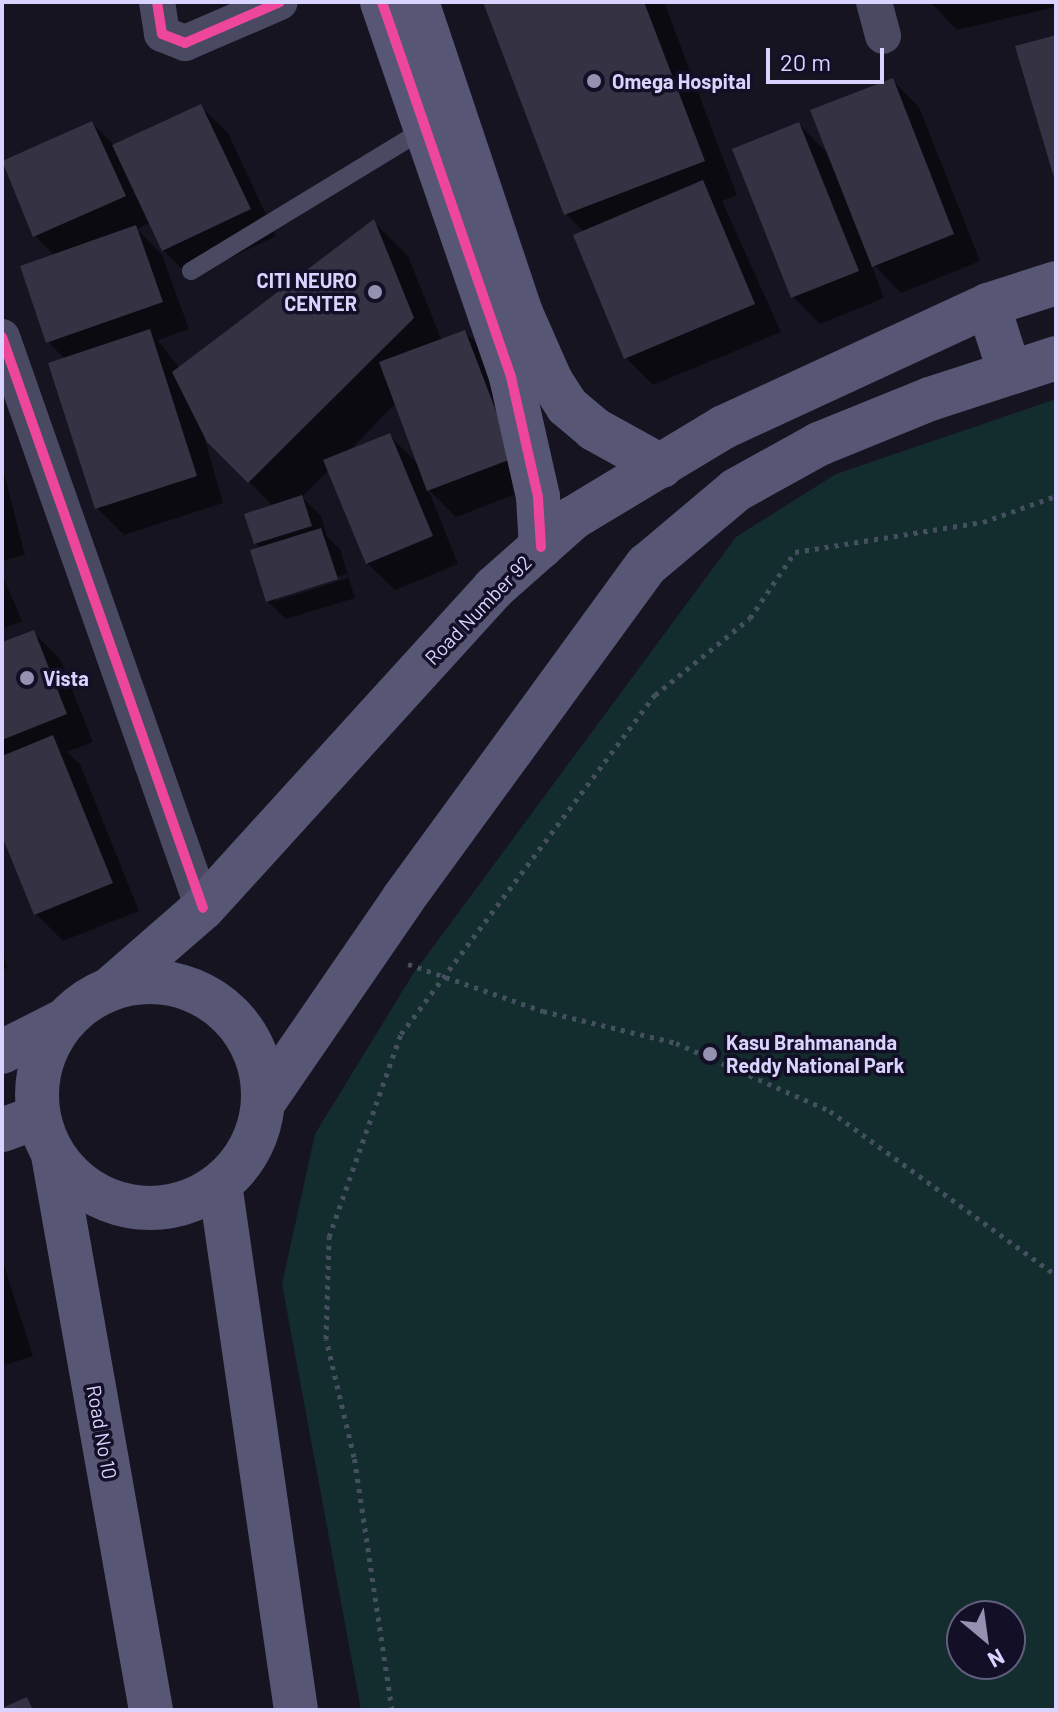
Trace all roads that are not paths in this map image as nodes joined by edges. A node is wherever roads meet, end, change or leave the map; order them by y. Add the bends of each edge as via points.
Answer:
1 (157, 2) edge
2 (280, 2) edge
3 (382, 2) edge
4 (417, 2) edge
5 (426, 128) junction
6 (191, 271) dead end
7 (1056, 283) edge
8 (988, 305) junction
9 (2, 337) edge
10 (1056, 358) edge
11 (1010, 373) junction
12 (661, 466) junction
13 (541, 547) junction
14 (203, 908) junction
15 (111, 988) junction
16 (65, 1020) junction
17 (2, 1052) edge
18 (263, 1103) junction
19 (31, 1134) edge
20 (220, 1184) junction
21 (151, 1710) edge
22 (296, 1710) edge

1 - 2 street via 162,34 185,43
3 - 5 main road
4 - 12 main road via 522,315 551,381 567,406 594,429
5 - 6 lane
5 - 13 main road via 511,377 538,497
7 - 8 main road, Road Number 92
8 - 11 main road
8 - 12 main road, Road Number 92 via 724,427
9 - 14 street
10 - 11 main road
11 - 18 main road via 819,444 736,490 647,565 569,666
12 - 13 main road, Road Number 92 via 573,518
13 - 14 main road, Road Number 92 via 494,588
14 - 15 main road, Road Number 92
15 - 16 main road
15 - 18 main road via 148,981 185,987 219,1004 245,1031 260,1066
16 - 17 main road
16 - 19 main road via 40,1065
18 - 20 main road via 257,1134 242,1161
19 - 20 main road via 79,1183 112,1201 136,1206 186,1202
19 - 21 main road, Road No 10
20 - 22 main road

